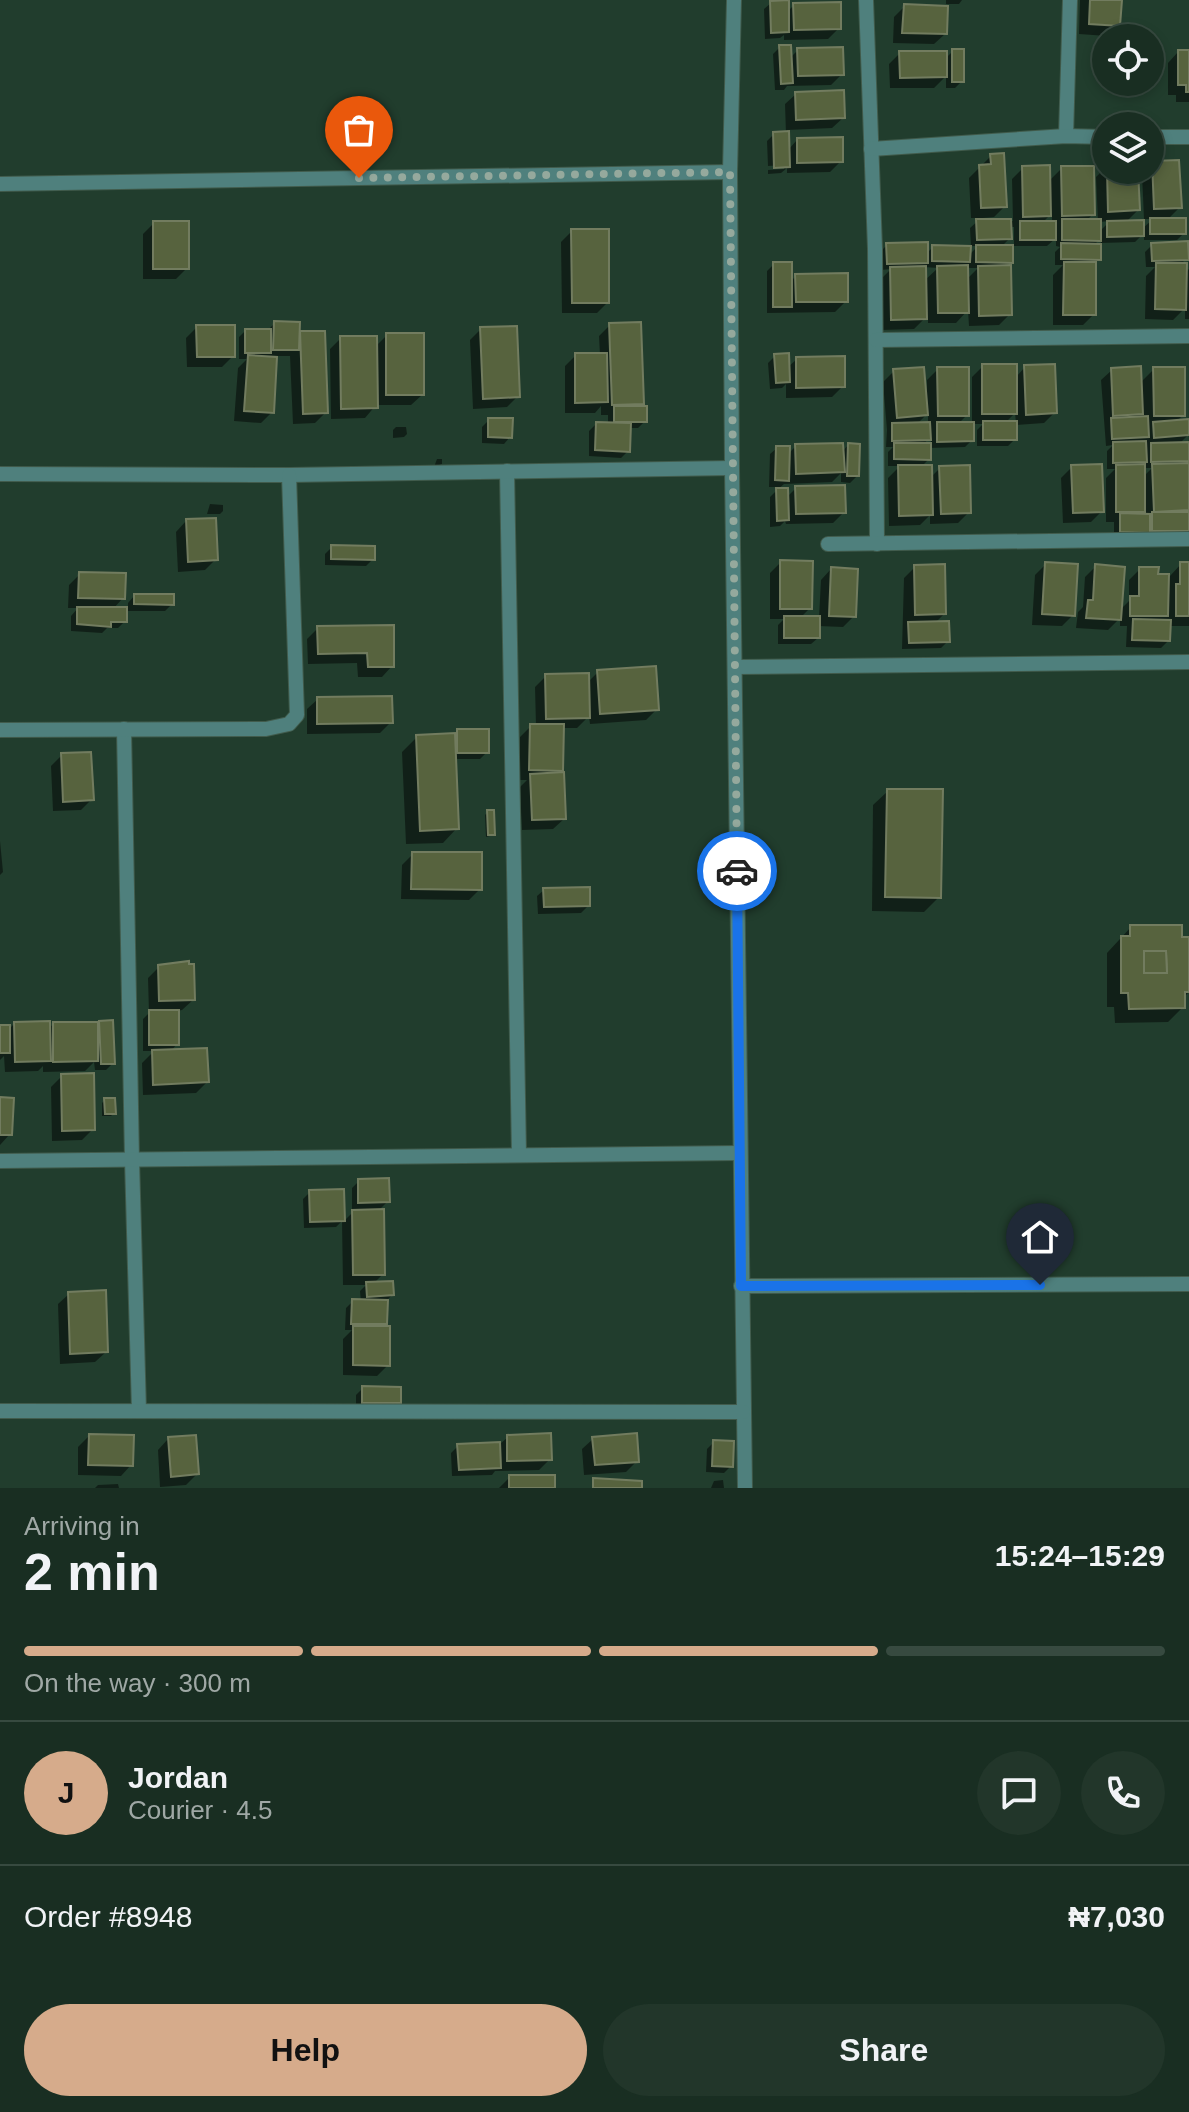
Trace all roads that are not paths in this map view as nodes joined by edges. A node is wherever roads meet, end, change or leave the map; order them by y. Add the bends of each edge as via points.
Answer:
1 (734, 0) edge
2 (866, 0) edge
3 (1070, 0) edge
4 (1066, 136) junction
5 (1092, 137) edge
6 (1164, 137) edge
7 (1189, 137) edge
8 (871, 149) junction
9 (730, 172) junction
10 (0, 184) edge
11 (1189, 336) edge
12 (876, 340) junction
13 (732, 468) junction
14 (507, 471) junction
15 (0, 474) edge
16 (289, 475) junction
17 (1189, 539) edge
18 (828, 544) dead end
19 (877, 544) junction
20 (1189, 662) edge
21 (735, 667) junction
22 (124, 729) junction
23 (0, 730) edge
24 (739, 1153) junction
25 (519, 1155) junction
26 (132, 1160) junction
27 (0, 1161) edge
28 (1189, 1284) edge
29 (741, 1286) junction
30 (0, 1411) edge
31 (139, 1411) junction
32 (743, 1412) junction
33 (745, 1488) edge

1 - 9 street
2 - 8 street
3 - 4 street
4 - 5 street
4 - 8 street
6 - 7 street
8 - 12 street
9 - 10 street
9 - 13 street
11 - 12 street
12 - 19 street
13 - 14 street
13 - 21 street
14 - 16 street
14 - 25 street
15 - 16 street
16 - 22 street via 297,715 276,728
17 - 19 street
18 - 19 street
20 - 21 street
21 - 24 street
22 - 23 street
22 - 26 street
24 - 25 street
24 - 29 street
25 - 26 street
26 - 27 street
26 - 31 street
28 - 29 street
29 - 32 street
30 - 31 street
31 - 32 street
32 - 33 street

